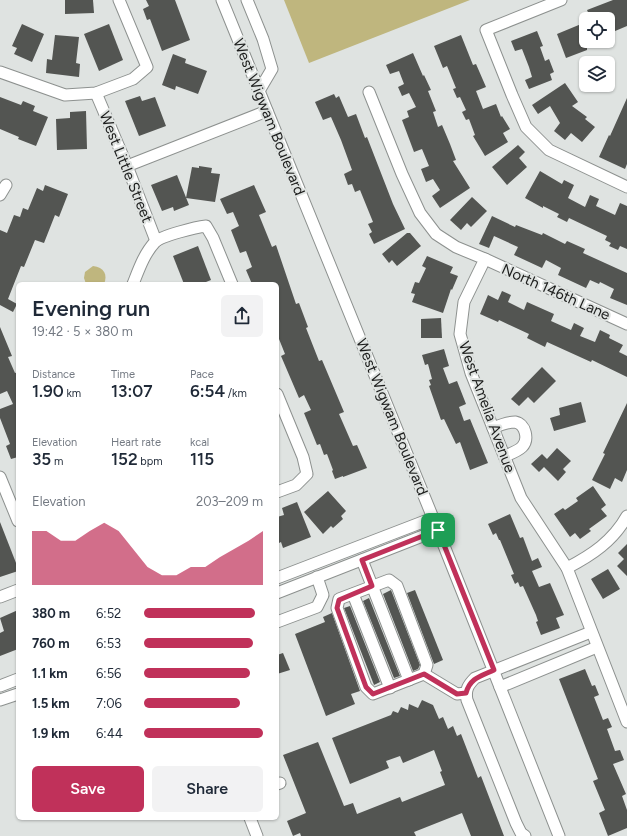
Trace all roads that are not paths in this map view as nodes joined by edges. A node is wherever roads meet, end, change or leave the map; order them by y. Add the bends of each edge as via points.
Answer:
1 (119, 0) edge
2 (222, 0) edge
3 (247, 0) edge
4 (561, 0) edge
5 (0, 72) edge
6 (259, 91) junction
7 (370, 92) dead end
8 (96, 93) junction
9 (267, 111) junction
10 (127, 166) junction
11 (627, 187) edge
12 (156, 241) junction
13 (485, 260) junction
14 (134, 282) edge
15 (231, 282) edge
16 (627, 324) edge
17 (279, 399) edge
18 (493, 428) junction
19 (505, 456) junction
20 (0, 477) edge
21 (279, 491) edge
22 (16, 515) edge
23 (627, 516) edge
24 (433, 518) junction
25 (438, 530) junction
26 (362, 560) junction
27 (567, 568) junction
28 (279, 577) edge
29 (316, 577) junction
30 (372, 586) junction
31 (16, 591) edge
32 (279, 592) edge
33 (353, 594) junction
34 (0, 597) edge
35 (279, 621) edge
36 (591, 632) junction
37 (597, 647) junction
38 (494, 670) junction
39 (424, 674) junction
40 (16, 680) edge
41 (409, 680) junction
42 (0, 686) edge
43 (500, 687) junction
44 (390, 688) junction
45 (466, 693) junction
46 (16, 695) edge
47 (0, 700) edge
48 (626, 718) edge
49 (251, 820) edge
50 (556, 835) edge
51 (257, 836) edge
52 (525, 836) edge

1 - 8 street via 147,67 133,79
2 - 6 street, West Wigwam Boulevard
3 - 6 street via 272,69
4 - 11 street via 486,30 526,127 549,150
5 - 8 street via 66,95
6 - 9 street, West Wigwam Boulevard
7 - 13 street via 420,213 436,234 456,247
8 - 10 street, West Little Street
9 - 10 street
9 - 24 street, West Wigwam Boulevard
10 - 12 street, West Little Street
12 - 14 street via 143,260
12 - 15 street via 195,227 206,226
13 - 16 street, North 146th Lane
13 - 18 street, West Amelia Avenue via 464,302 460,334 471,373
17 - 21 street via 303,457 307,474 296,485
18 - 19 street, West Amelia Avenue
18 - 19 street via 510,422 519,424 525,432 526,441 521,448
19 - 27 street, West Amelia Avenue via 521,498
20 - 22 street
23 - 27 street via 607,542 588,558
24 - 25 street, West Wigwam Boulevard
24 - 28 street
25 - 26 street
25 - 38 street, West Wigwam Boulevard
26 - 29 street
26 - 30 street
27 - 36 street, West Amelia Avenue
29 - 32 street
29 - 35 street via 323,595 317,607
30 - 33 street
30 - 39 street via 389,580 396,586 427,665
30 - 41 street
31 - 34 street
33 - 44 street
33 - 44 street via 339,600 337,608 366,687 373,694
36 - 37 street, West Amelia Avenue
36 - 38 street
37 - 43 street
37 - 48 street, West Amelia Avenue
38 - 43 street, West Wigwam Boulevard
38 - 45 street via 475,678
39 - 41 street
39 - 45 street via 457,694
40 - 42 street
41 - 44 street
43 - 50 street, West Wigwam Boulevard
45 - 52 street via 516,823
46 - 47 street
49 - 51 street

